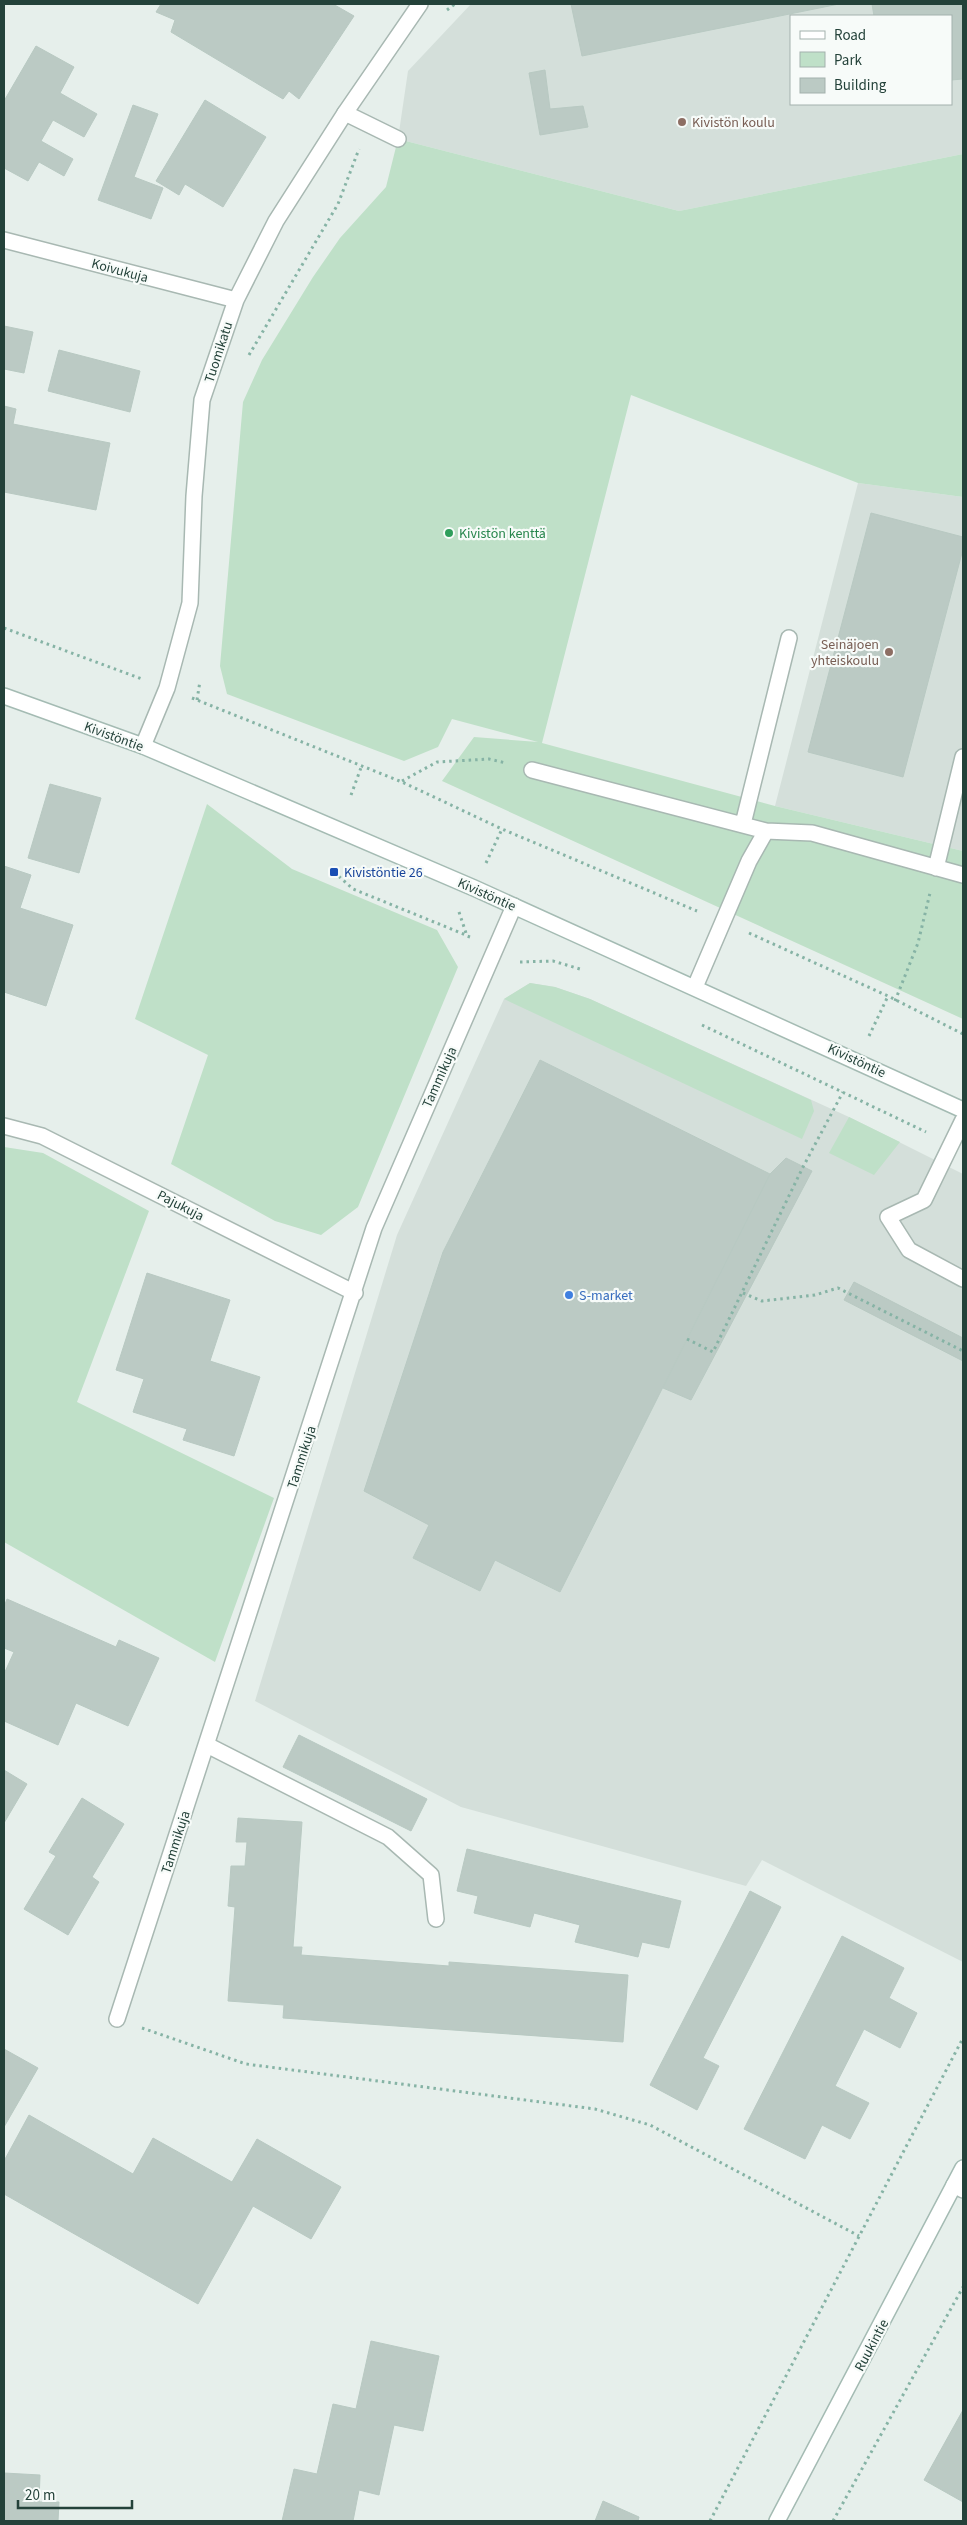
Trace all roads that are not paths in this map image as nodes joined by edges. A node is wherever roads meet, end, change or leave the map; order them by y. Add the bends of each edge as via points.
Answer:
1 (415, 5) edge
2 (345, 113) junction
3 (398, 139) dead end
4 (4, 240) edge
5 (236, 300) junction
6 (789, 638) dead end
7 (4, 696) edge
8 (142, 746) junction
9 (963, 757) edge
10 (532, 770) road end
11 (743, 824) junction
12 (766, 831) junction
13 (936, 868) junction
14 (963, 876) edge
15 (514, 906) junction
16 (695, 987) junction
17 (963, 1110) edge
18 (963, 1120) edge
19 (4, 1126) edge
20 (963, 1279) edge
21 (354, 1293) junction
22 (207, 1745) junction
23 (436, 1919) dead end
24 (117, 2019) road end
25 (963, 2168) edge
26 (959, 2188) edge
27 (777, 2521) edge

1 - 2 street, Tuomikatu
2 - 3 street
2 - 5 street, Tuomikatu via 276,221
4 - 5 street, Koivukuja
5 - 8 street, Tuomikatu via 202,400 190,603 167,688
6 - 11 street
7 - 8 street, Kivistöntie
8 - 15 street, Kivistöntie
9 - 13 street
10 - 11 street
11 - 12 street
12 - 13 street via 812,833
12 - 16 street via 748,860
13 - 14 street
15 - 16 street, Kivistöntie
15 - 21 street, Tammikuja via 374,1228
16 - 17 street, Kivistöntie
18 - 20 street via 924,1200 888,1217 909,1250
19 - 21 street, Pajukuja via 42,1136
21 - 22 street, Tammikuja
22 - 23 street via 388,1837 431,1875
22 - 24 street, Tammikuja
25 - 26 street, Ruukintie
26 - 27 street, Ruukintie

